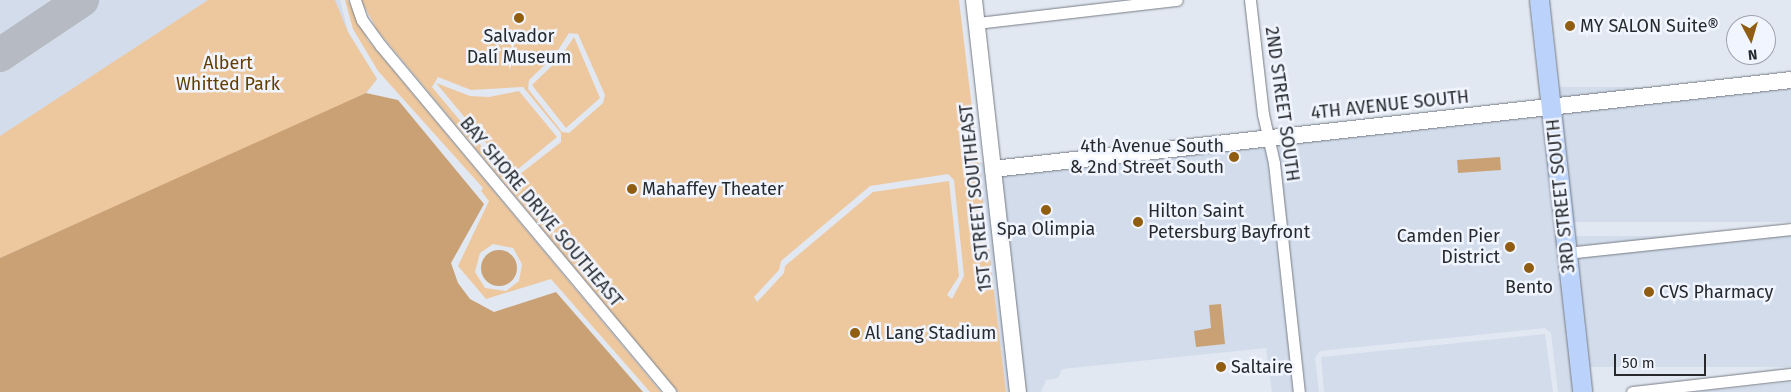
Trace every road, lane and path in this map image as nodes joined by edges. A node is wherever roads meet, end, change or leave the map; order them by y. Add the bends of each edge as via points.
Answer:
1 (355, 0) edge
2 (974, 0) edge
3 (1177, 0) edge
4 (1250, 0) edge
5 (1539, 0) edge
6 (976, 23) junction
7 (1791, 80) edge
8 (1551, 107) junction
9 (1268, 138) junction
10 (993, 169) junction
11 (1791, 229) edge
12 (1567, 253) junction
13 (1791, 374) edge
14 (670, 392) edge
15 (1018, 392) edge
16 (1300, 392) edge
17 (1582, 392) edge
18 (1632, 392) edge

1 - 14 street, BAY SHORE DRIVE SOUTHEAST via 362,20 387,53
2 - 6 street, 1ST STREET SOUTHEAST
3 - 6 street
4 - 9 street, 2ND STREET SOUTH
5 - 8 main road, 3RD STREET SOUTH
6 - 10 street, 1ST STREET SOUTHEAST
7 - 8 street, 4TH AVENUE SOUTH
8 - 9 street, 4TH AVENUE SOUTH
8 - 12 main road, 3RD STREET SOUTH
9 - 10 street, 4TH AVENUE SOUTH
9 - 16 street, 2ND STREET SOUTH via 1274,163
10 - 15 street, 1ST STREET SOUTHEAST
11 - 12 street
12 - 17 main road, 3RD STREET SOUTH
13 - 18 street

